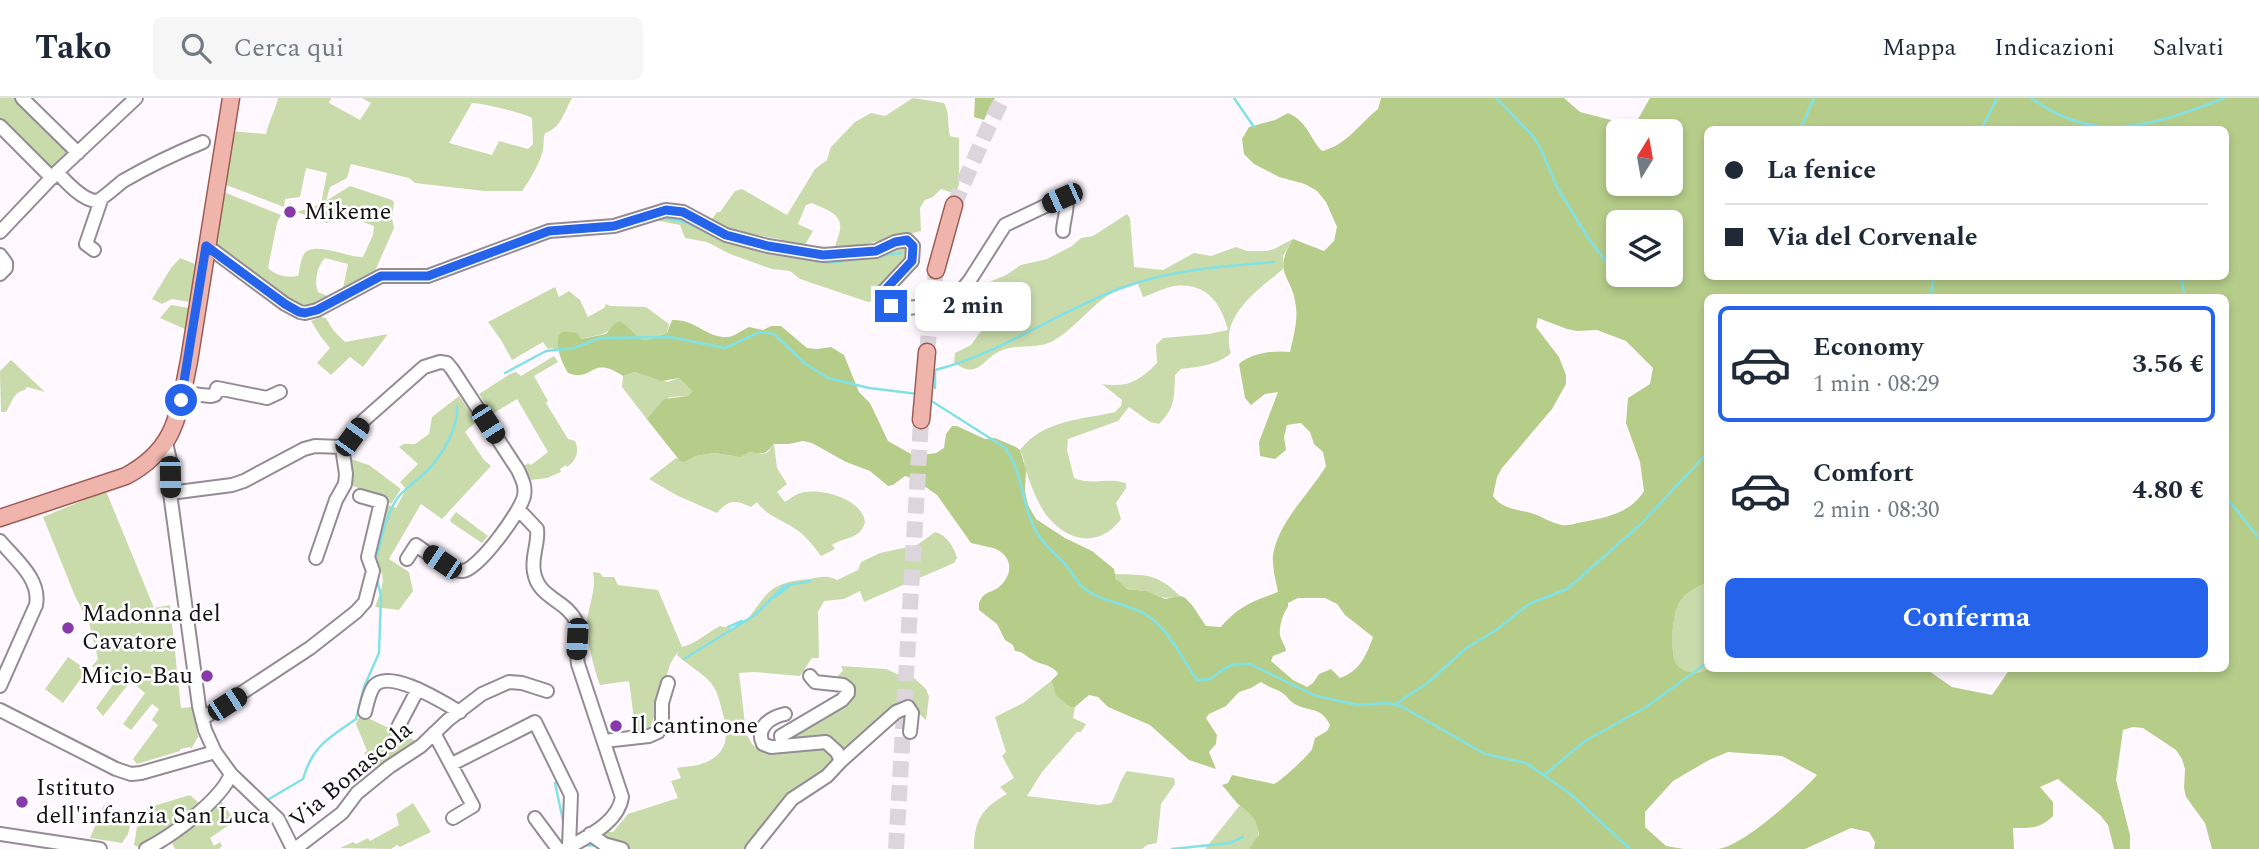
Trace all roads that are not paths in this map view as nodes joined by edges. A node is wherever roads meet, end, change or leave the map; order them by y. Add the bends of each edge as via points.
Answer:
1 (22, 98) edge
2 (136, 98) edge
3 (231, 98) edge
4 (0, 126) edge
5 (203, 142) dead end
6 (78, 153) junction
7 (54, 175) junction
8 (101, 200) junction
9 (954, 205) tunnel mouth
10 (1063, 230) dead end
11 (0, 232) edge
12 (206, 246) junction
13 (94, 250) dead end
14 (0, 255) edge
15 (936, 270) tunnel mouth
16 (0, 274) edge
17 (927, 352) tunnel mouth
18 (280, 392) dead end
19 (182, 393) junction
20 (921, 420) tunnel mouth
21 (166, 443) junction
22 (342, 447) junction
23 (170, 493) junction
24 (360, 496) dead end
25 (519, 510) junction
26 (0, 518) edge
27 (0, 541) edge
28 (316, 558) dead end
29 (407, 559) dead end
30 (810, 676) dead end
31 (668, 683) dead end
32 (0, 686) edge
33 (418, 689) junction
34 (547, 691) dead end
35 (0, 710) edge
36 (365, 712) dead end
37 (460, 712) junction
38 (785, 715) dead end
39 (202, 719) junction
40 (397, 729) dead end
41 (910, 732) dead end
42 (434, 733) junction
43 (604, 741) junction
44 (783, 746) junction
45 (215, 752) junction
46 (841, 761) junction
47 (452, 764) junction
48 (231, 774) junction
49 (453, 818) dead end
50 (535, 818) dead end
51 (0, 834) edge
52 (590, 834) junction
53 (84, 848) edge
54 (564, 848) edge
55 (100, 849) edge
56 (146, 849) edge
57 (294, 849) edge
58 (622, 849) edge
59 (752, 849) edge

1 - 6 street
2 - 6 street
3 - 12 main road
4 - 7 street
5 - 8 street via 131,177
6 - 7 street
7 - 8 street via 85,197
7 - 11 street
8 - 13 street via 86,244
9 - 15 main road
10 - 12 street via 1066,198 1005,225 958,295 939,305 901,309 885,302 883,296 912,261 913,246 907,240 876,251 823,255 726,235 673,210 614,226 549,231 428,276 381,276 305,313 285,304
12 - 19 main road
14 - 16 street via 6,268
17 - 20 main road
18 - 19 street via 267,398 217,388 211,396
19 - 21 main road
21 - 23 street, Via Bonascola
21 - 26 main road via 127,476
22 - 23 street via 304,449 232,485
22 - 25 street via 364,420 424,367 447,363 522,478 524,499
22 - 28 street via 345,484
23 - 39 street, Via Bonascola
24 - 39 street via 381,502 368,557 373,571 365,602 310,648
25 - 29 street via 469,569 453,570 416,545
25 - 43 street via 537,529 533,563 541,590 576,620 576,655
27 - 32 street via 37,588 36,605
30 - 44 street via 814,682 843,685 848,693 781,736
31 - 43 street via 658,732
33 - 36 street, Via Bonascola via 381,682 374,686
33 - 37 street, Via Bonascola
33 - 40 street, Via Bonascola
34 - 37 street, Via Bonascola via 509,682 482,694
35 - 45 street via 131,774
37 - 42 street, Via Bonascola
38 - 44 street via 769,719 760,734 765,746
39 - 45 street, Via Bonascola
41 - 46 street via 912,713 908,707 896,712
42 - 47 street, Via Bonascola
42 - 57 street, Via Bonascola
43 - 52 street via 621,806
44 - 46 street via 826,743
45 - 48 street, Via Bonascola
46 - 59 street via 792,799
47 - 49 street, Via Bonascola via 473,806
47 - 54 street via 535,722 571,795
48 - 56 street via 227,786 179,829
48 - 57 street, Via Bonascola via 278,819
50 - 54 street
51 - 53 street
52 - 54 street
52 - 58 street
53 - 55 street

